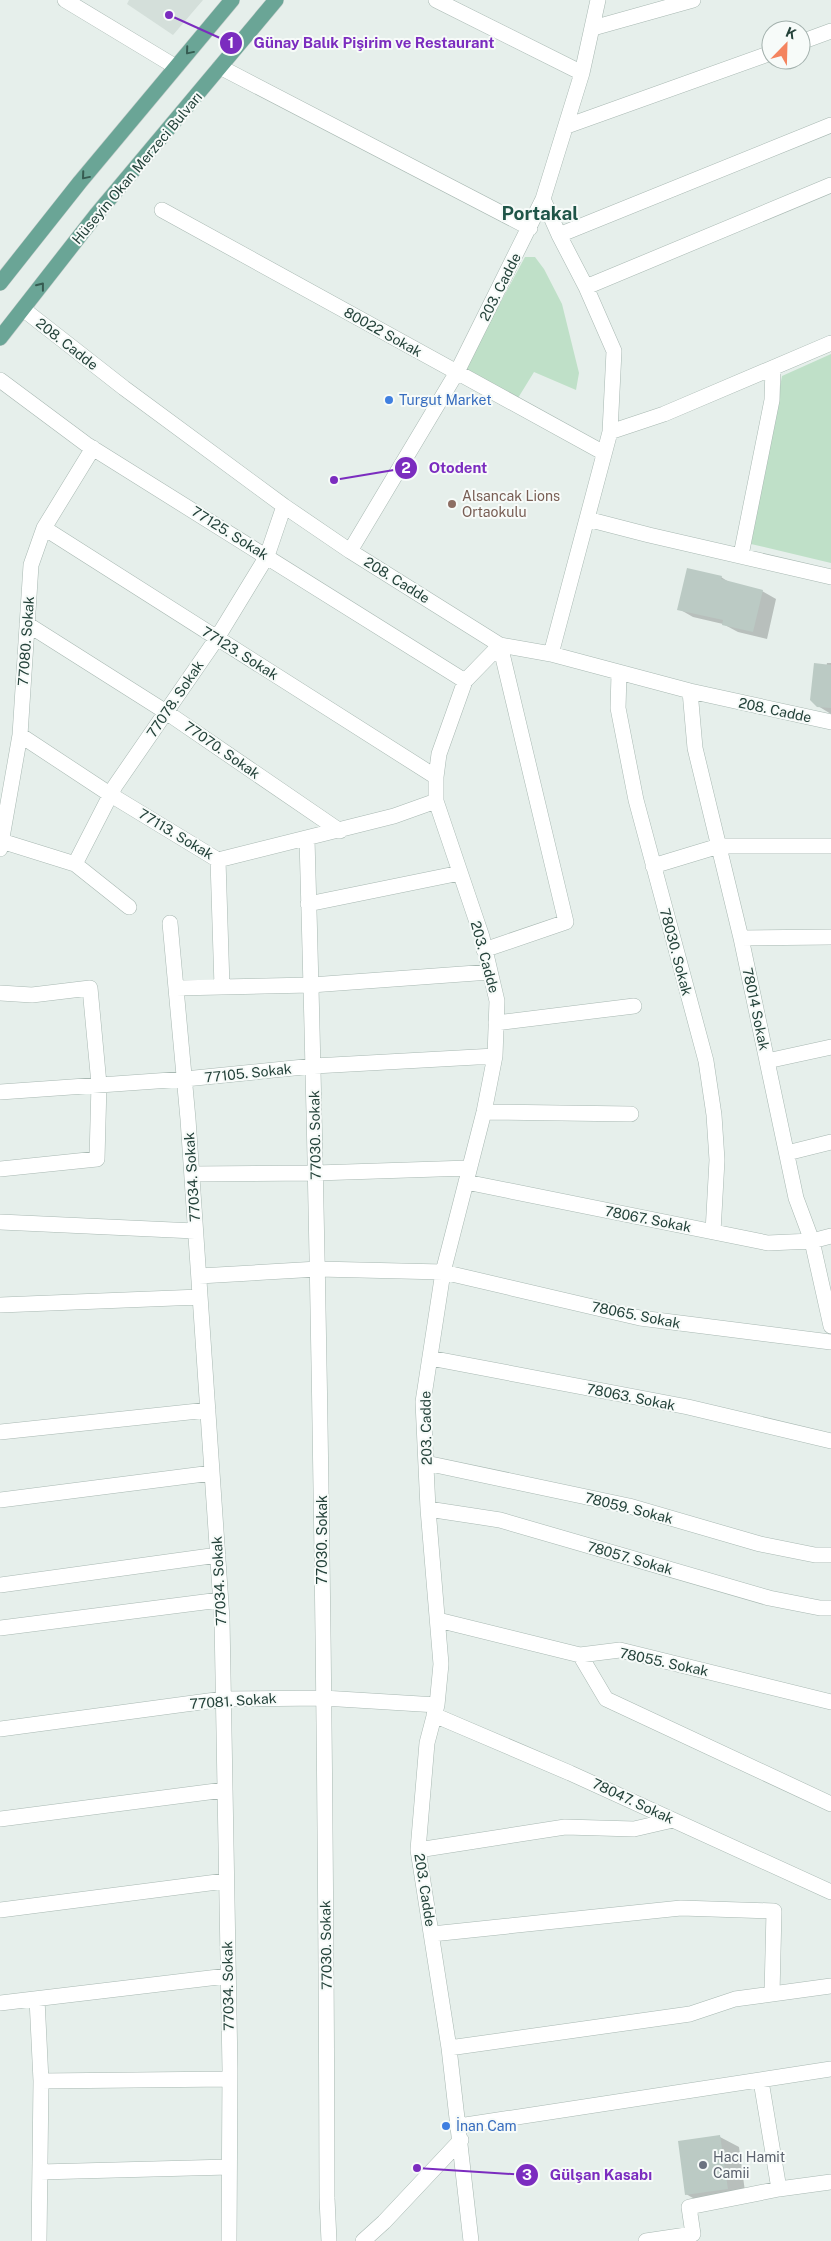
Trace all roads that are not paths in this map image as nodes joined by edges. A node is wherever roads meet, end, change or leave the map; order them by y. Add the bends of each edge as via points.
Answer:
1 (65, 0) edge
2 (232, 0) edge
3 (276, 0) edge
4 (436, 0) edge
5 (598, 0) edge
6 (687, 1) edge
7 (593, 28) junction
8 (831, 31) edge
9 (811, 38) edge
10 (761, 57) edge
11 (176, 67) junction
12 (220, 67) junction
13 (582, 73) junction
14 (831, 125) edge
15 (567, 126) junction
16 (831, 185) edge
17 (543, 199) junction
18 (162, 210) dead end
19 (530, 228) junction
20 (558, 235) junction
21 (0, 283) edge
22 (586, 287) junction
23 (23, 309) junction
24 (0, 338) edge
25 (831, 344) edge
26 (773, 368) junction
27 (457, 372) junction
28 (0, 380) edge
29 (610, 432) junction
30 (93, 448) junction
31 (604, 453) junction
32 (284, 506) junction
33 (587, 518) junction
34 (44, 528) junction
35 (350, 551) junction
36 (741, 555) junction
37 (267, 556) junction
38 (831, 577) edge
39 (27, 624) junction
40 (217, 638) junction
41 (500, 644) junction
42 (551, 654) junction
43 (620, 674) junction
44 (465, 681) junction
45 (690, 691) junction
46 (166, 712) junction
47 (831, 722) edge
48 (20, 735) junction
49 (7, 772) edge
50 (436, 777) junction
51 (111, 795) junction
52 (436, 801) junction
53 (340, 831) junction
54 (306, 839) junction
55 (1, 845) edge
56 (719, 846) junction
57 (831, 846) edge
58 (218, 860) junction
59 (75, 864) junction
60 (653, 866) junction
61 (460, 873) junction
62 (308, 904) junction
63 (130, 907) dead end
64 (170, 923) dead end
65 (831, 937) edge
66 (741, 938) junction
67 (484, 950) junction
68 (490, 972) junction
69 (311, 984) junction
70 (222, 987) junction
71 (176, 988) junction
72 (0, 993) edge
73 (634, 1006) dead end
74 (496, 1024) junction
75 (831, 1046) edge
76 (495, 1056) junction
77 (767, 1061) junction
78 (314, 1066) junction
79 (185, 1079) junction
80 (98, 1084) junction
81 (0, 1092) edge
82 (484, 1112) junction
83 (631, 1114) dead end
84 (831, 1142) edge
85 (787, 1153) junction
86 (0, 1169) edge
87 (192, 1174) junction
88 (316, 1174) junction
89 (468, 1175) junction
90 (0, 1222) edge
91 (195, 1230) junction
92 (713, 1232) junction
93 (831, 1236) edge
94 (812, 1241) junction
95 (318, 1269) junction
96 (443, 1272) junction
97 (199, 1276) junction
98 (200, 1297) junction
99 (0, 1305) edge
100 (831, 1326) edge
101 (831, 1342) edge
102 (430, 1358) junction
103 (208, 1410) junction
104 (0, 1432) edge
105 (831, 1441) edge
106 (426, 1463) junction
107 (212, 1473) junction
108 (0, 1500) edge
109 (428, 1509) junction
110 (218, 1555) junction
111 (831, 1555) edge
112 (0, 1585) edge
113 (220, 1600) junction
114 (831, 1608) edge
115 (438, 1620) junction
116 (0, 1628) edge
117 (580, 1655) junction
118 (323, 1698) junction
119 (223, 1699) junction
120 (831, 1702) edge
121 (435, 1710) junction
122 (0, 1730) edge
123 (224, 1790) junction
124 (831, 1804) edge
125 (0, 1819) edge
126 (674, 1820) junction
127 (418, 1850) junction
128 (225, 1880) junction
129 (831, 1892) edge
130 (0, 1910) edge
131 (432, 1934) junction
132 (227, 1976) junction
133 (831, 1986) edge
134 (772, 1994) junction
135 (37, 1999) junction
136 (0, 2004) edge
137 (449, 2048) junction
138 (831, 2069) edge
139 (230, 2079) junction
140 (761, 2081) junction
141 (41, 2082) junction
142 (460, 2133) junction
143 (230, 2167) junction
144 (40, 2172) junction
145 (831, 2182) edge
146 (779, 2189) junction
147 (39, 2241) edge
148 (229, 2241) edge
149 (329, 2241) edge
150 (363, 2241) edge
151 (471, 2241) edge
152 (646, 2241) edge

1 - 11 street
2 -> 11 main road
3 - 12 main road, Hüseyin Okan Merzeci Bulvarı
4 - 13 street
5 - 7 street, 203. Cadde
6 - 7 street
7 - 13 street, 203. Cadde
8 - 9 street
10 - 15 street
11 -> 21 main road
12 - 19 street
23 -> 12 main road, Hüseyin Okan Merzeci Bulvarı via 96,215
13 - 15 street, 203. Cadde
14 - 20 street
15 - 17 street, 203. Cadde
16 - 22 street
17 - 19 street, 203. Cadde
17 - 20 street
18 - 27 street, 80022 Sokak
19 - 27 street, 203. Cadde
20 - 22 street
22 - 29 street via 614,352
23 - 24 main road, Hüseyin Okan Merzeci Bulvarı
23 - 32 street, 208. Cadde
25 - 26 street
26 - 29 street via 664,414
26 - 36 street via 772,400
27 - 31 street, 80022 Sokak
27 - 35 street, 203. Cadde
28 - 30 street, 77125. Sokak
29 - 31 street
30 - 34 street, 77080. Sokak
30 - 37 street, 77125. Sokak
31 - 33 street
32 - 35 street, 208. Cadde
32 - 37 street, 77078. Sokak
33 - 36 street via 649,536
33 - 42 street
34 - 39 street, 77080. Sokak via 31,565
34 - 40 street, 77123. Sokak
35 - 41 street, 208. Cadde
36 - 38 street
37 - 40 street, 77078. Sokak
37 - 44 street, 77125. Sokak
39 - 46 street, 77070. Sokak
39 - 48 street, 77080. Sokak
40 - 46 street, 77078. Sokak
40 - 50 street, 77123. Sokak
41 - 42 street, 208. Cadde
41 - 44 street, 203. Cadde
41 - 67 street via 566,922
42 - 43 street, 208. Cadde
43 - 45 street, 208. Cadde
43 - 60 street, 78030. Sokak via 618,708
44 - 50 street, 203. Cadde via 439,754
45 - 47 street, 208. Cadde
45 - 56 street, 78014 Sokak via 695,748
46 - 51 street, 77078. Sokak
46 - 53 street, 77070. Sokak
48 - 49 street, 77080. Sokak
48 - 51 street, 77113. Sokak
49 - 55 street, 77080. Sokak
50 - 52 street, 203. Cadde
51 - 58 street, 77113. Sokak
51 - 59 street, 77078. Sokak
52 - 53 street, 77113. Sokak
52 - 61 street, 203. Cadde
53 - 54 street, 77113. Sokak
54 - 58 street, 77113. Sokak
54 - 62 street, 77030. Sokak
55 - 59 street
56 - 57 street
56 - 60 street
56 - 66 street, 78014 Sokak
58 - 70 street
59 - 63 street
60 - 92 street, 78030. Sokak via 706,1061 718,1160
61 - 62 street
61 - 67 street, 203. Cadde
62 - 69 street, 77030. Sokak
64 - 71 street, 77034. Sokak
65 - 66 street
66 - 77 street, 78014 Sokak
67 - 68 street, 203. Cadde
68 - 69 street
68 - 74 street, 203. Cadde via 497,1000
69 - 70 street
69 - 78 street, 77030. Sokak
70 - 71 street
71 - 79 street, 77034. Sokak
72 - 80 street via 32,995 90,988
73 - 74 street
74 - 76 street, 203. Cadde
75 - 77 street
76 - 78 street, 77105. Sokak
76 - 82 street, 203. Cadde
77 - 85 street, 78014 Sokak
78 - 79 street, 77105. Sokak
78 - 88 street, 77030. Sokak
79 - 80 street, 77105. Sokak
79 - 87 street, 77034. Sokak
80 - 81 street, 77105. Sokak
80 - 86 street via 97,1159
82 - 83 street
82 - 89 street, 203. Cadde
84 - 85 street
85 - 94 street, 78014 Sokak via 796,1198
87 - 88 street, 78067. Sokak
87 - 91 street, 77034. Sokak
88 - 89 street, 78067. Sokak
88 - 95 street, 77030. Sokak
89 - 92 street, 78067. Sokak
89 - 96 street, 203. Cadde
90 - 91 street
91 - 97 street, 77034. Sokak
92 - 94 street, 78067. Sokak via 768,1243
93 - 94 street, 78067. Sokak
94 - 100 street, 78014 Sokak
95 - 96 street, 78065. Sokak
95 - 97 street, 78065. Sokak
95 - 118 street, 77030. Sokak
96 - 101 street, 78065. Sokak via 640,1318
96 - 102 street, 203. Cadde
97 - 98 street, 77034. Sokak
98 - 99 street
98 - 103 street, 77034. Sokak
102 - 105 street, 78063. Sokak via 688,1408
102 - 106 street, 203. Cadde via 423,1402
103 - 104 street
103 - 107 street, 77034. Sokak
106 - 109 street, 203. Cadde
106 - 111 street, 78059. Sokak via 629,1506 760,1544
107 - 108 street
107 - 110 street, 77034. Sokak
109 - 114 street, 78057. Sokak via 500,1520 769,1598
109 - 115 street, 203. Cadde
110 - 112 street
110 - 113 street, 77034. Sokak
113 - 116 street
113 - 119 street, 77034. Sokak
115 - 117 street, 78055. Sokak
115 - 121 street, 203. Cadde via 442,1664
117 - 120 street, 78055. Sokak via 620,1650
117 - 124 street via 606,1698
118 - 119 street, 77081. Sokak
118 - 121 street, 77081. Sokak
118 - 149 street, 77030. Sokak
119 - 122 street, 77081. Sokak
119 - 123 street, 77034. Sokak
121 - 126 street, 78047. Sokak
121 - 127 street, 203. Cadde via 427,1743
123 - 125 street
123 - 128 street, 77034. Sokak
126 - 127 street via 634,1829 565,1827
126 - 129 street, 78047. Sokak
127 - 131 street, 203. Cadde
128 - 130 street
128 - 132 street, 77034. Sokak
131 - 134 street via 681,1908 774,1910
131 - 137 street, 203. Cadde
132 - 135 street
132 - 139 street, 77034. Sokak
133 - 134 street
134 - 137 street via 735,1999 690,2014
135 - 136 street
135 - 141 street
137 - 142 street, 203. Cadde
138 - 140 street
139 - 141 street
139 - 143 street, 77034. Sokak
140 - 142 street
140 - 146 street
141 - 144 street
142 - 150 street via 384,2222
142 - 151 street, 203. Cadde
143 - 144 street
143 - 148 street, 77034. Sokak
144 - 147 street
145 - 146 street
146 - 152 street via 689,2207 693,2234

